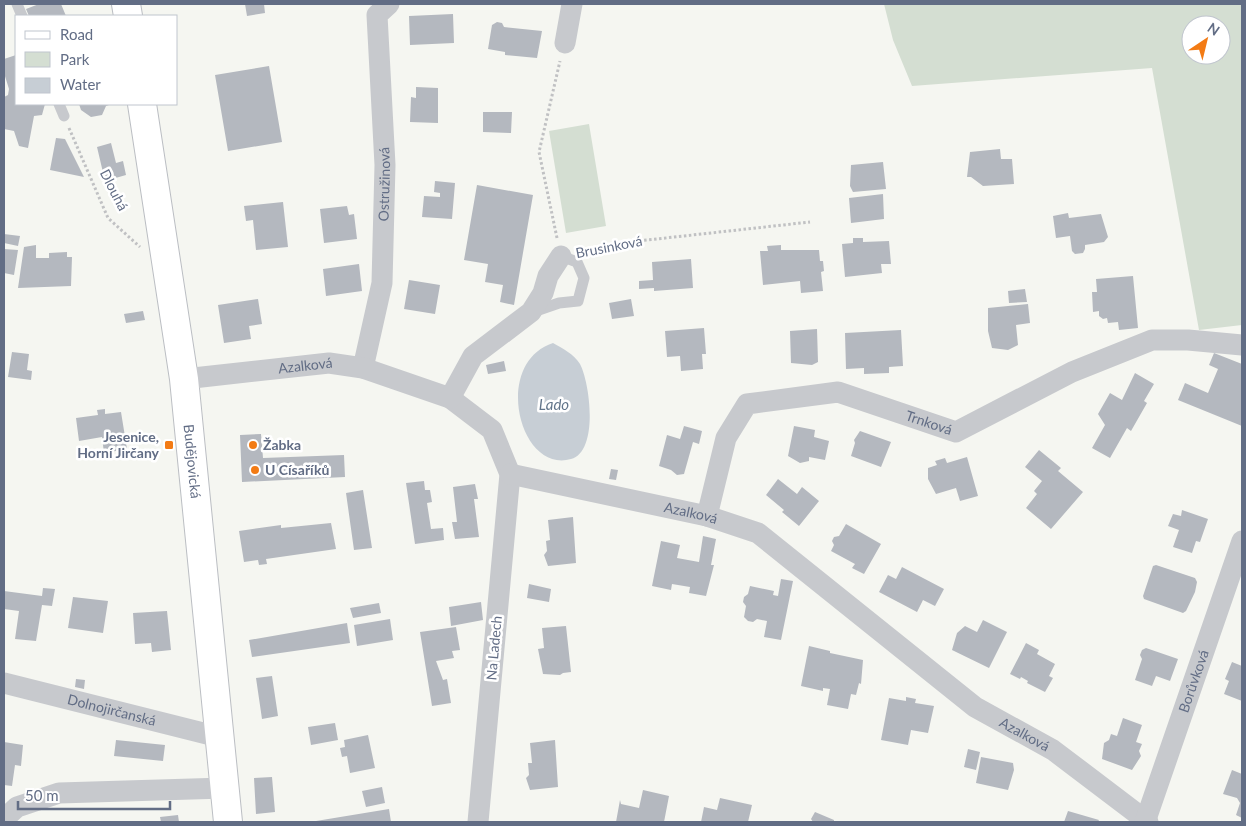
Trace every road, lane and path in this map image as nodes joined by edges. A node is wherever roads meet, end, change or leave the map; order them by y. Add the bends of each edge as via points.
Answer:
1 (389, 4) edge
2 (572, 4) edge
3 (565, 43) joint
4 (58, 105) edge
5 (142, 105) edge
6 (64, 116) joint
7 (810, 222) dead end
8 (141, 249) dead end
9 (561, 256) junction
10 (531, 312) junction
11 (1242, 345) edge
12 (363, 368) junction
13 (184, 380) junction
14 (450, 398) junction
15 (510, 474) junction
16 (707, 516) junction
17 (1242, 541) edge
18 (4, 683) edge
19 (219, 738) junction
20 (225, 788) junction
21 (13, 816) edge
22 (228, 822) edge
23 (478, 822) edge
24 (1146, 822) edge

1 - 12 street, Ostružinová via 377,15 386,165 382,283
2 - 3 street
3 - 9 path via 548,103 539,152
4 - 6 lane
5 - 13 main road, Budějovická
6 - 8 path, Dlouhá via 108,218
7 - 9 path, Brusinková via 611,244
9 - 10 street, Brusinková
9 - 10 lane via 577,262 584,278 578,301
10 - 14 street, Brusinková via 473,356
11 - 16 street, Trnková via 1152,340 1072,372 956,432 838,392 747,404 726,438
12 - 13 street, Azalková via 329,363
12 - 14 street, Azalková
13 - 19 main road, Budějovická
14 - 15 street, Azalková via 492,430
15 - 16 street, Azalková
15 - 23 street, Na Ladech
16 - 24 street, Azalková via 758,532 976,707 1053,750
17 - 24 street, Borůvková
18 - 19 street, Dolnojirčanská
19 - 20 main road, Budějovická
20 - 21 street via 59,793
20 - 22 main road, Budějovická

